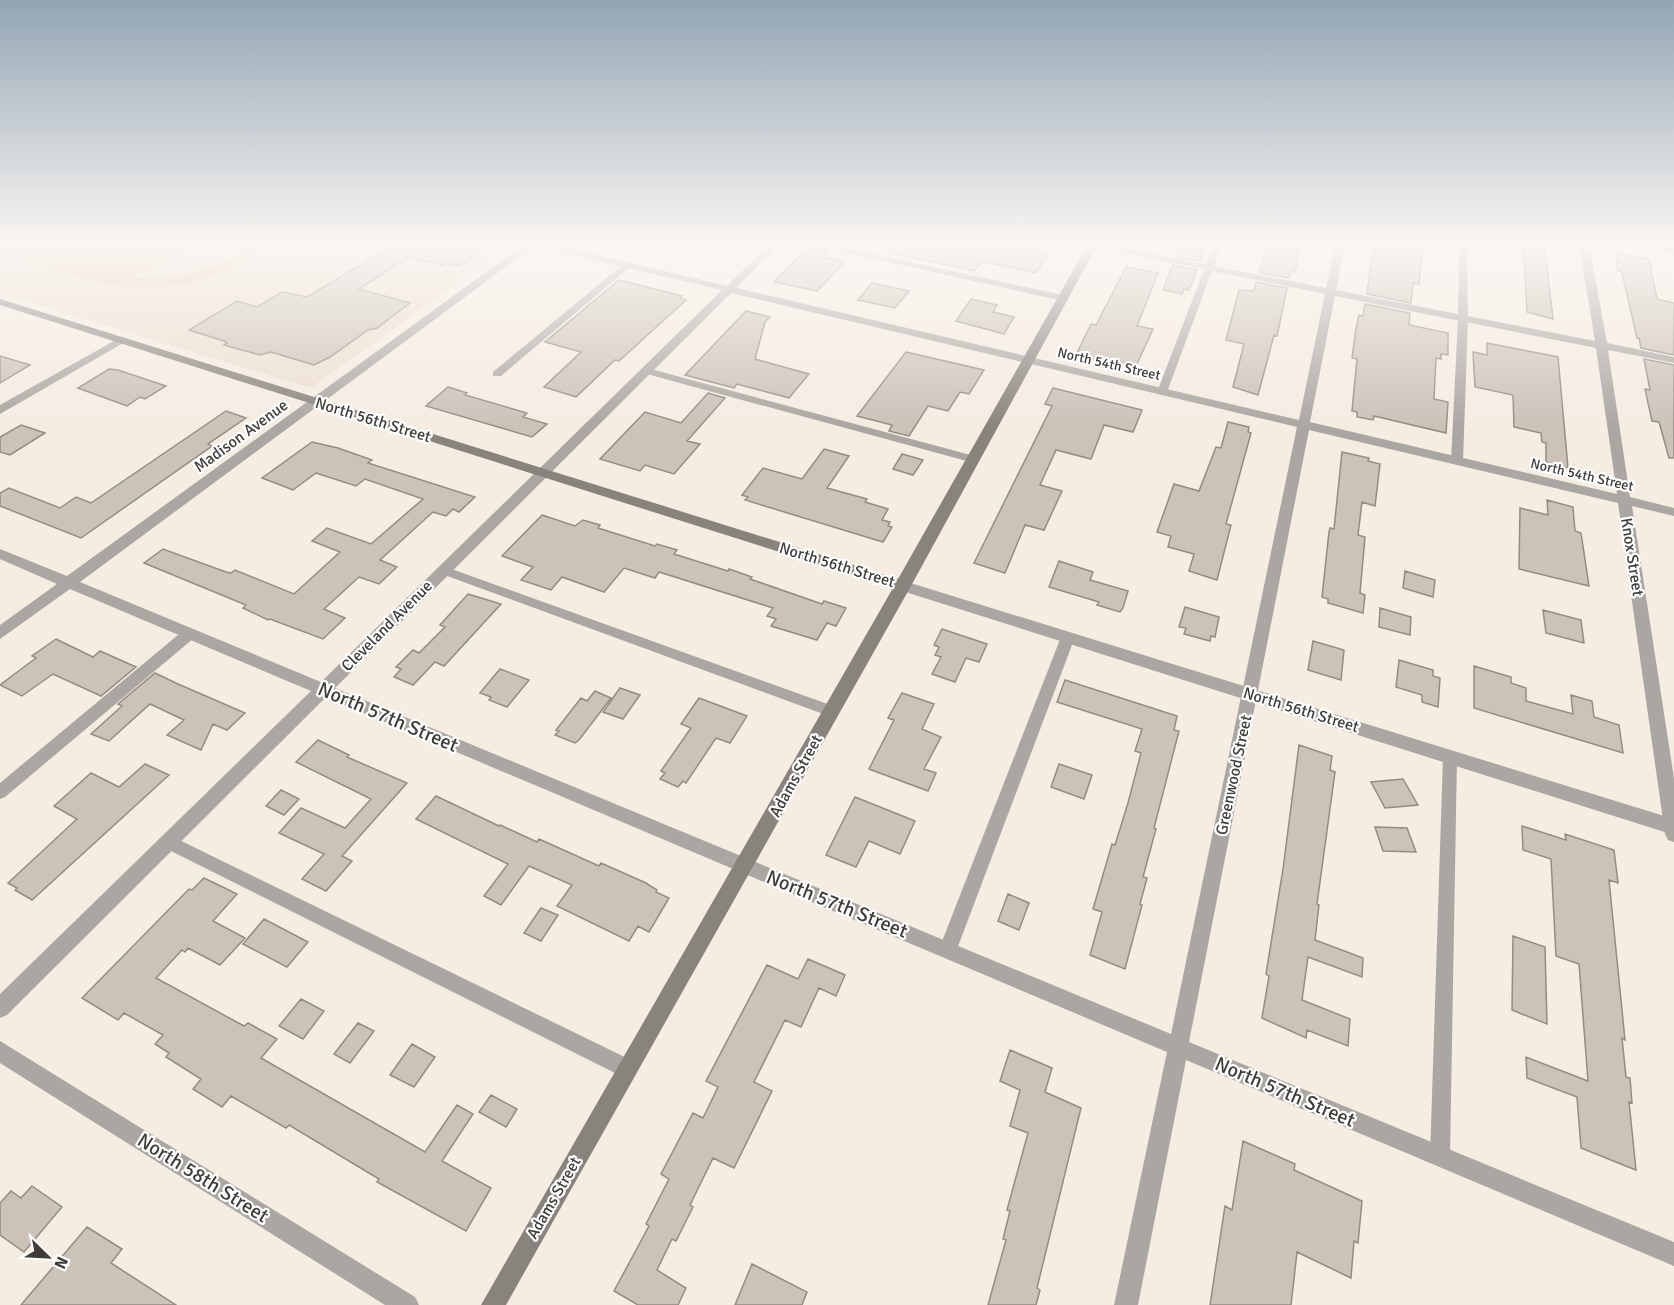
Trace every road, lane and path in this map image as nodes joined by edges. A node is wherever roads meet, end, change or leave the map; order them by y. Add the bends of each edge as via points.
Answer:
1 (9, 305) edge
2 (447, 305) edge
3 (580, 305) edge
4 (714, 305) edge
5 (793, 305) edge
6 (1059, 305) edge
7 (1195, 305) edge
8 (1327, 305) edge
9 (1394, 305) edge
10 (1463, 305) edge
11 (1594, 305) edge
12 (1463, 319) junction
13 (121, 340) junction
14 (1600, 346) junction
15 (1029, 360) junction
16 (1674, 360) edge
17 (646, 370) junction
18 (497, 374) dead end
19 (1162, 392) junction
20 (315, 401) junction
21 (0, 410) edge
22 (1304, 425) junction
23 (974, 459) junction
24 (1457, 461) junction
25 (543, 473) junction
26 (1624, 500) junction
27 (1674, 513) edge
28 (0, 554) edge
29 (443, 570) junction
30 (69, 582) junction
31 (904, 586) junction
32 (0, 633) edge
33 (189, 634) junction
34 (1068, 637) junction
35 (323, 689) junction
36 (1250, 694) junction
37 (831, 711) junction
38 (1450, 757) junction
39 (0, 792) edge
40 (1674, 830) edge
41 (169, 842) junction
42 (746, 866) junction
43 (948, 949) junction
44 (0, 1008) edge
45 (1178, 1047) junction
46 (0, 1051) edge
47 (628, 1069) junction
48 (1440, 1156) junction
49 (1674, 1254) edge
50 (407, 1305) edge
51 (493, 1305) edge
52 (1126, 1305) edge

1 - 13 main road, North 56th Street
2 - 20 street, Madison Avenue
3 - 18 lane
4 - 17 street, Cleveland Avenue
5 - 15 street, North 54th Street
6 - 15 main road, Adams Street
7 - 19 lane
8 - 22 street, Greenwood Street
9 - 12 street
10 - 12 lane
11 - 14 street, Knox Street
12 - 14 street
12 - 24 lane
13 - 20 main road, North 56th Street
13 - 21 street
14 - 16 street
14 - 26 street, Knox Street
15 - 19 street, North 54th Street
15 - 23 main road, Adams Street
17 - 23 lane
17 - 25 street, Cleveland Avenue
19 - 22 street, North 54th Street
20 - 25 main road, North 56th Street
20 - 30 street, Madison Avenue
22 - 24 street, North 54th Street
22 - 36 street, Greenwood Street
23 - 31 main road, Adams Street
24 - 26 street, North 54th Street
25 - 29 street, Cleveland Avenue
25 - 31 main road, North 56th Street
26 - 27 street, North 54th Street
26 - 40 street, Knox Street
28 - 30 street, North 57th Street
29 - 35 street, Cleveland Avenue
29 - 37 lane
30 - 32 street, Madison Avenue
30 - 33 street, North 57th Street
31 - 34 street, North 56th Street
31 - 37 main road, Adams Street
33 - 35 street, North 57th Street
33 - 39 lane
34 - 36 street, North 56th Street
34 - 43 lane
35 - 41 street, Cleveland Avenue
35 - 42 street, North 57th Street
36 - 38 street, North 56th Street
36 - 45 street, Greenwood Street
37 - 42 main road, Adams Street
38 - 40 street, North 56th Street
38 - 48 lane
41 - 44 street, Cleveland Avenue
41 - 47 lane
42 - 43 street, North 57th Street
42 - 47 main road, Adams Street
43 - 45 street, North 57th Street
45 - 48 street, North 57th Street
45 - 52 street, Greenwood Street
46 - 50 street, North 58th Street
47 - 51 main road, Adams Street
48 - 49 street, North 57th Street

